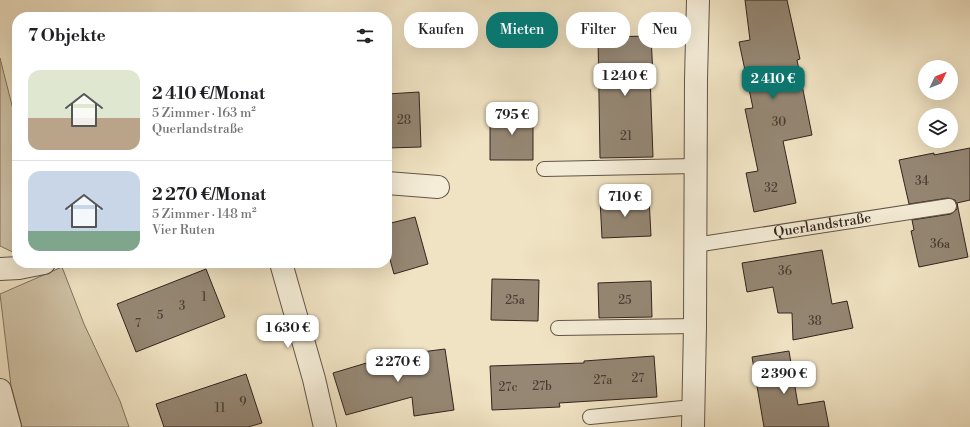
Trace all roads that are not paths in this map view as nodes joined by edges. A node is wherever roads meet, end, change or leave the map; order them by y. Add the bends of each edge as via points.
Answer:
1 (698, 0) edge
2 (695, 166) junction
3 (544, 169) dead end
4 (392, 184) edge
5 (438, 187) dead end
6 (949, 206) dead end
7 (695, 245) junction
8 (19, 268) edge
9 (281, 268) edge
10 (0, 269) edge
11 (695, 326) junction
12 (558, 328) dead end
13 (0, 390) edge
14 (590, 416) dead end
15 (693, 417) edge
16 (10, 427) edge
17 (325, 427) edge

1 - 2 street
2 - 3 lane
2 - 7 street
4 - 5 street
6 - 7 lane, Querlandstraße
7 - 11 street
8 - 10 street
9 - 17 street via 314,379
11 - 12 lane
11 - 15 street
13 - 16 street
14 - 15 lane

